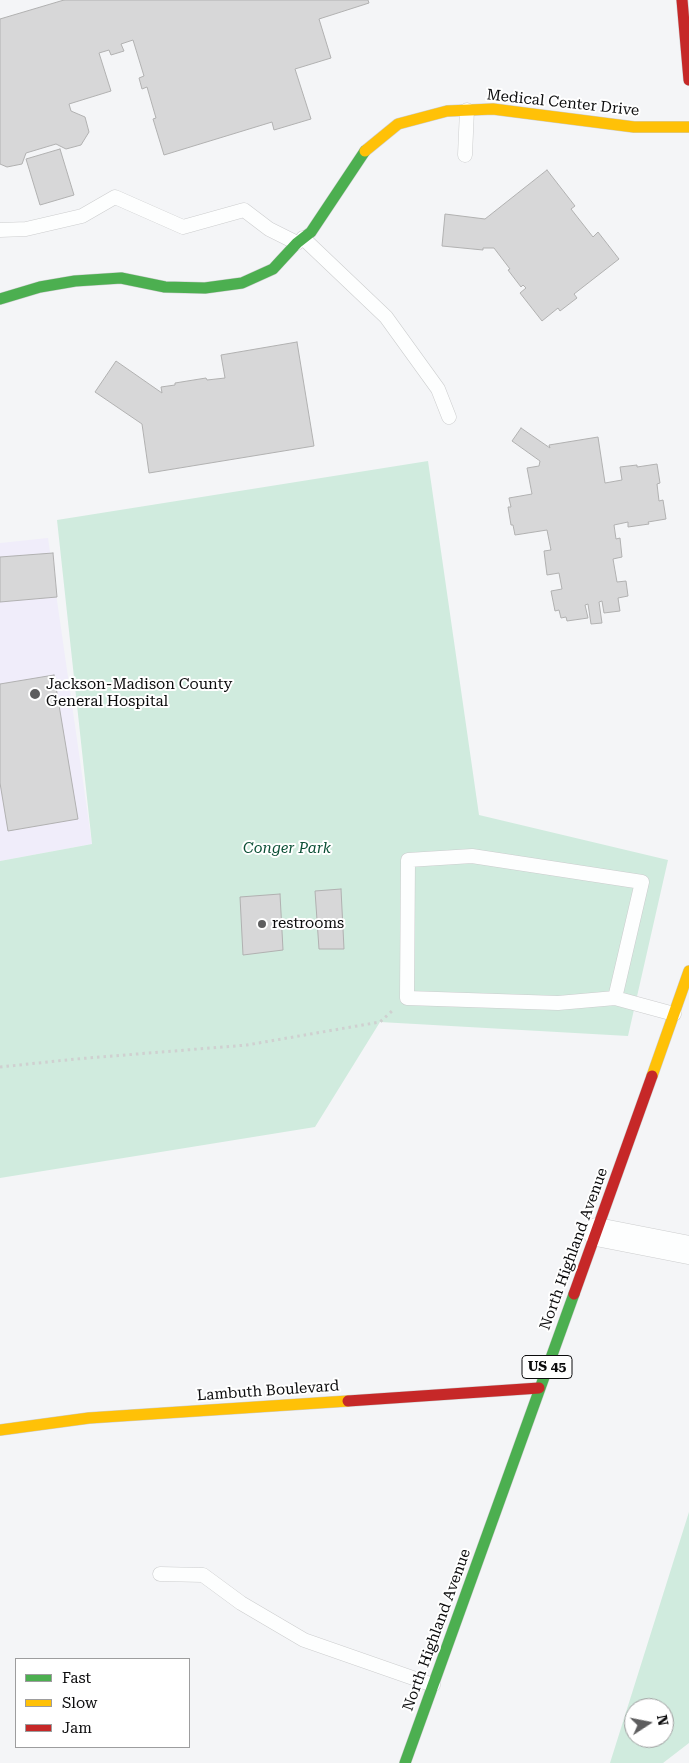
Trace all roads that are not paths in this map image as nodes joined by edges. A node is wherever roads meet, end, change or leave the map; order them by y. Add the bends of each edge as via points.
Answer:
1 (685, 5) edge
2 (689, 80) edge
3 (467, 110) junction
4 (689, 127) edge
5 (465, 155) dead end
6 (0, 230) edge
7 (300, 240) junction
8 (0, 299) edge
9 (449, 417) dead end
10 (689, 972) edge
11 (615, 998) junction
12 (674, 1014) junction
13 (597, 1232) junction
14 (689, 1250) edge
15 (539, 1388) junction
16 (0, 1430) edge
17 (160, 1574) dead end
18 (433, 1685) junction
19 (405, 1763) edge

1 - 2 street
3 - 4 street, Medical Center Drive via 493,109 634,127
3 - 5 lane
3 - 7 street, Medical Center Drive via 447,111 398,124 366,150 311,232
6 - 7 lane via 26,229 82,216 115,197 183,228 244,210 269,229
7 - 8 street, Medical Center Drive via 273,269 242,283 205,288 165,287 121,278 75,281
7 - 9 lane via 386,317 438,389
10 - 12 street, North Highland Avenue / US 45
11 - 11 lane via 558,1003 407,998 408,860 472,856 642,882
11 - 12 lane
12 - 13 street, North Highland Avenue / US 45
13 - 14 street
13 - 15 street, North Highland Avenue / US 45
15 - 16 street, Lambuth Boulevard via 89,1418
15 - 18 street, North Highland Avenue / US 45
17 - 18 lane via 203,1576 304,1640
18 - 19 street, North Highland Avenue / US 45

